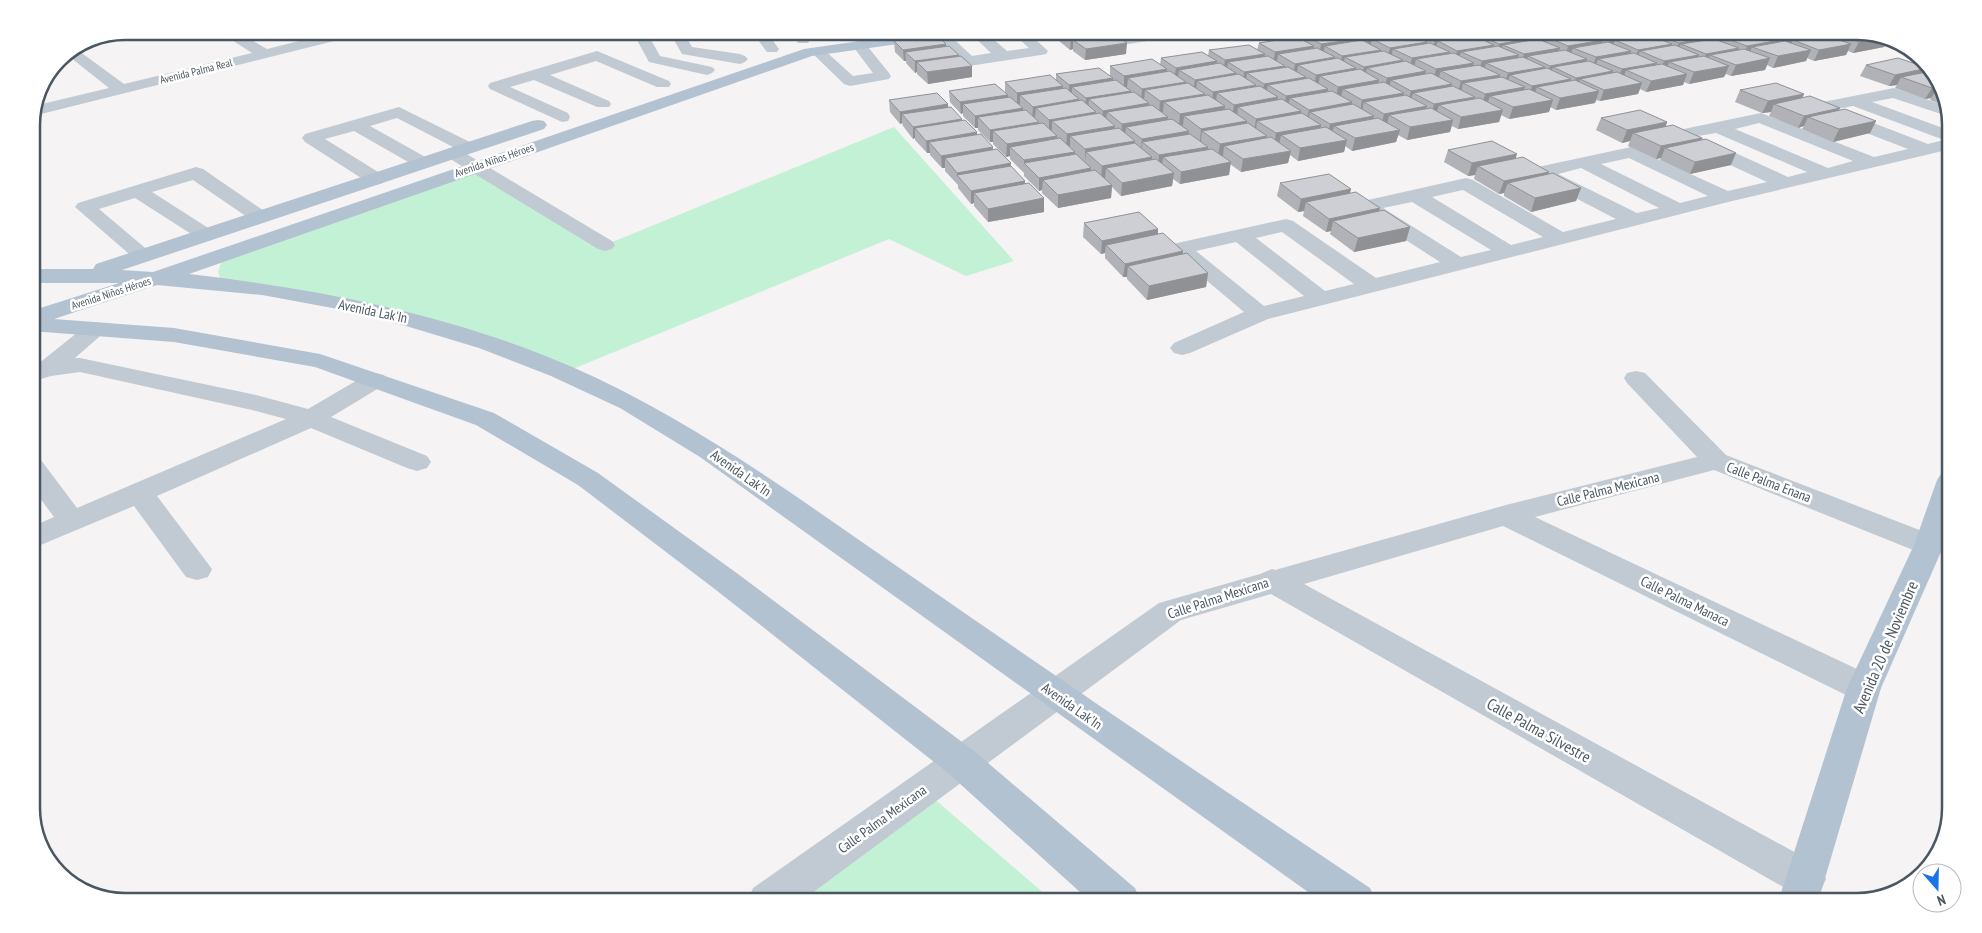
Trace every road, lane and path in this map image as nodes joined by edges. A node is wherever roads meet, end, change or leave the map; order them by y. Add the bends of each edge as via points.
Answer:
1 (241, 40) edge
2 (321, 40) edge
3 (644, 40) edge
4 (681, 40) edge
5 (765, 40) edge
6 (900, 40) edge
7 (946, 40) edge
8 (985, 40) edge
9 (1028, 40) edge
10 (804, 43) edge
11 (859, 46) junction
12 (772, 49) junction
13 (265, 54) junction
14 (77, 55) edge
15 (1003, 56) junction
16 (740, 60) junction
17 (572, 63) junction
18 (707, 70) junction
19 (535, 74) junction
20 (597, 74) dead end
21 (663, 84) junction
22 (122, 90) junction
23 (620, 98) junction
24 (1854, 101) junction
25 (42, 109) edge
26 (1940, 109) edge
27 (562, 117) junction
28 (356, 125) junction
29 (1717, 127) junction
30 (1942, 134) edge
31 (1942, 146) edge
32 (461, 150) junction
33 (1928, 150) junction
34 (423, 163) junction
35 (1585, 163) junction
36 (1873, 163) junction
37 (476, 166) junction
38 (1827, 174) junction
39 (376, 179) junction
40 (1786, 183) junction
41 (137, 191) junction
42 (1415, 195) junction
43 (1726, 197) junction
44 (1679, 210) junction
45 (260, 217) junction
46 (1634, 220) junction
47 (206, 235) junction
48 (1241, 236) junction
49 (1562, 239) junction
50 (604, 245) dead end
51 (1509, 252) junction
52 (229, 253) junction
53 (1459, 265) junction
54 (151, 267) junction
55 (88, 274) junction
56 (40, 276) edge
57 (223, 285) junction
58 (1372, 286) junction
59 (40, 289) edge
60 (1322, 298) junction
61 (1260, 314) junction
62 (40, 316) edge
63 (40, 325) edge
64 (96, 329) junction
65 (1182, 348) dead end
66 (40, 371) edge
67 (40, 372) edge
68 (1636, 378) dead end
69 (375, 380) junction
70 (311, 418) junction
71 (1716, 461) junction
72 (417, 462) dead end
73 (40, 477) edge
74 (139, 492) junction
75 (1942, 507) edge
76 (1506, 515) junction
77 (72, 521) junction
78 (40, 535) edge
79 (1929, 545) junction
80 (197, 569) dead end
81 (1272, 580) junction
82 (1864, 688) junction
83 (1055, 694) junction
84 (961, 762) junction
85 (1802, 890) edge
86 (779, 893) edge
87 (1111, 893) edge
88 (1343, 893) edge

1 - 13 street
2 - 13 street, Avenida Palma Real
3 - 18 street via 654,59
4 - 16 street via 687,51
5 - 12 street
6 - 11 main road, Avenida Niños Héroes
7 - 15 street via 969,61
8 - 15 street
9 - 15 street via 1041,51
10 - 11 main road, Avenida Niños Héroes
10 - 11 street via 850,81 883,76
10 - 12 main road, Avenida Niños Héroes
10 - 37 main road, Avenida Niños Héroes
12 - 16 main road, Avenida Niños Héroes
13 - 22 street, Avenida Palma Real
14 - 22 street
16 - 18 main road, Avenida Niños Héroes
17 - 19 street
17 - 20 street
17 - 21 street via 596,56
18 - 21 main road, Avenida Niños Héroes
19 - 23 street
19 - 27 street via 496,86
21 - 23 main road, Avenida Niños Héroes
22 - 25 street, Avenida Palma Real
23 - 27 main road, Avenida Niños Héroes
24 - 26 street via 1894,93
24 - 30 street
24 - 33 street via 1818,108
27 - 32 main road, Avenida Niños Héroes
28 - 32 street via 399,112
28 - 34 street
28 - 39 street via 311,138
29 - 36 street via 1761,118
29 - 38 street
29 - 40 street via 1680,136
31 - 33 street
32 - 34 main road, Avenida Niños Héroes
32 - 37 street
33 - 36 street
34 - 39 main road, Avenida Niños Héroes
35 - 43 street via 1632,152
35 - 44 street
35 - 46 street via 1540,172
36 - 38 street
37 - 50 street
37 - 52 main road, Avenida Niños Héroes
38 - 40 street
39 - 45 main road, Avenida Niños Héroes
40 - 43 street
41 - 45 street via 196,173
41 - 47 street
41 - 54 street via 85,207
42 - 49 street via 1466,184
42 - 51 street
42 - 53 street via 1366,206
43 - 44 street
44 - 46 street
45 - 47 main road, Avenida Niños Héroes
46 - 49 street
47 - 54 main road, Avenida Niños Héroes
48 - 58 street via 1286,225
48 - 60 street
48 - 61 street via 1180,248
49 - 51 street
51 - 53 street
52 - 54 main road, Avenida Niños Héroes
52 - 57 main road via 218,267 218,278
53 - 58 street
54 - 55 main road, Avenida Lak'In
54 - 57 main road, Avenida Lak'In
54 - 62 main road, Avenida Niños Héroes
55 - 56 main road, Avenida Lak'In
55 - 59 main road, Avenida Niños Héroes
57 - 83 main road, Avenida Lak'In via 285,293 411,318 532,360 630,404 715,454
58 - 60 street
60 - 61 street
61 - 65 street
63 - 64 main road
64 - 66 street
64 - 69 main road via 174,335 320,361
67 - 70 street via 80,365
68 - 71 street, Calle Palma Enana
69 - 70 street
69 - 84 main road via 485,419 588,480
70 - 72 street
70 - 74 street
71 - 76 street, Calle Palma Mexicana
71 - 79 street, Calle Palma Enana
73 - 77 street
74 - 77 street
74 - 80 street
75 - 79 main road, Avenida 20 de Noviembre
76 - 81 street, Calle Palma Mexicana
76 - 82 street, Calle Palma Manaca
77 - 78 street
79 - 82 main road, Avenida 20 de Noviembre
81 - 83 street, Calle Palma Mexicana via 1170,611
81 - 85 street, Calle Palma Silvestre
82 - 85 main road, Avenida 20 de Noviembre
83 - 84 street, Calle Palma Mexicana
83 - 88 main road, Avenida Lak'In
84 - 86 street, Calle Palma Mexicana
84 - 87 main road

